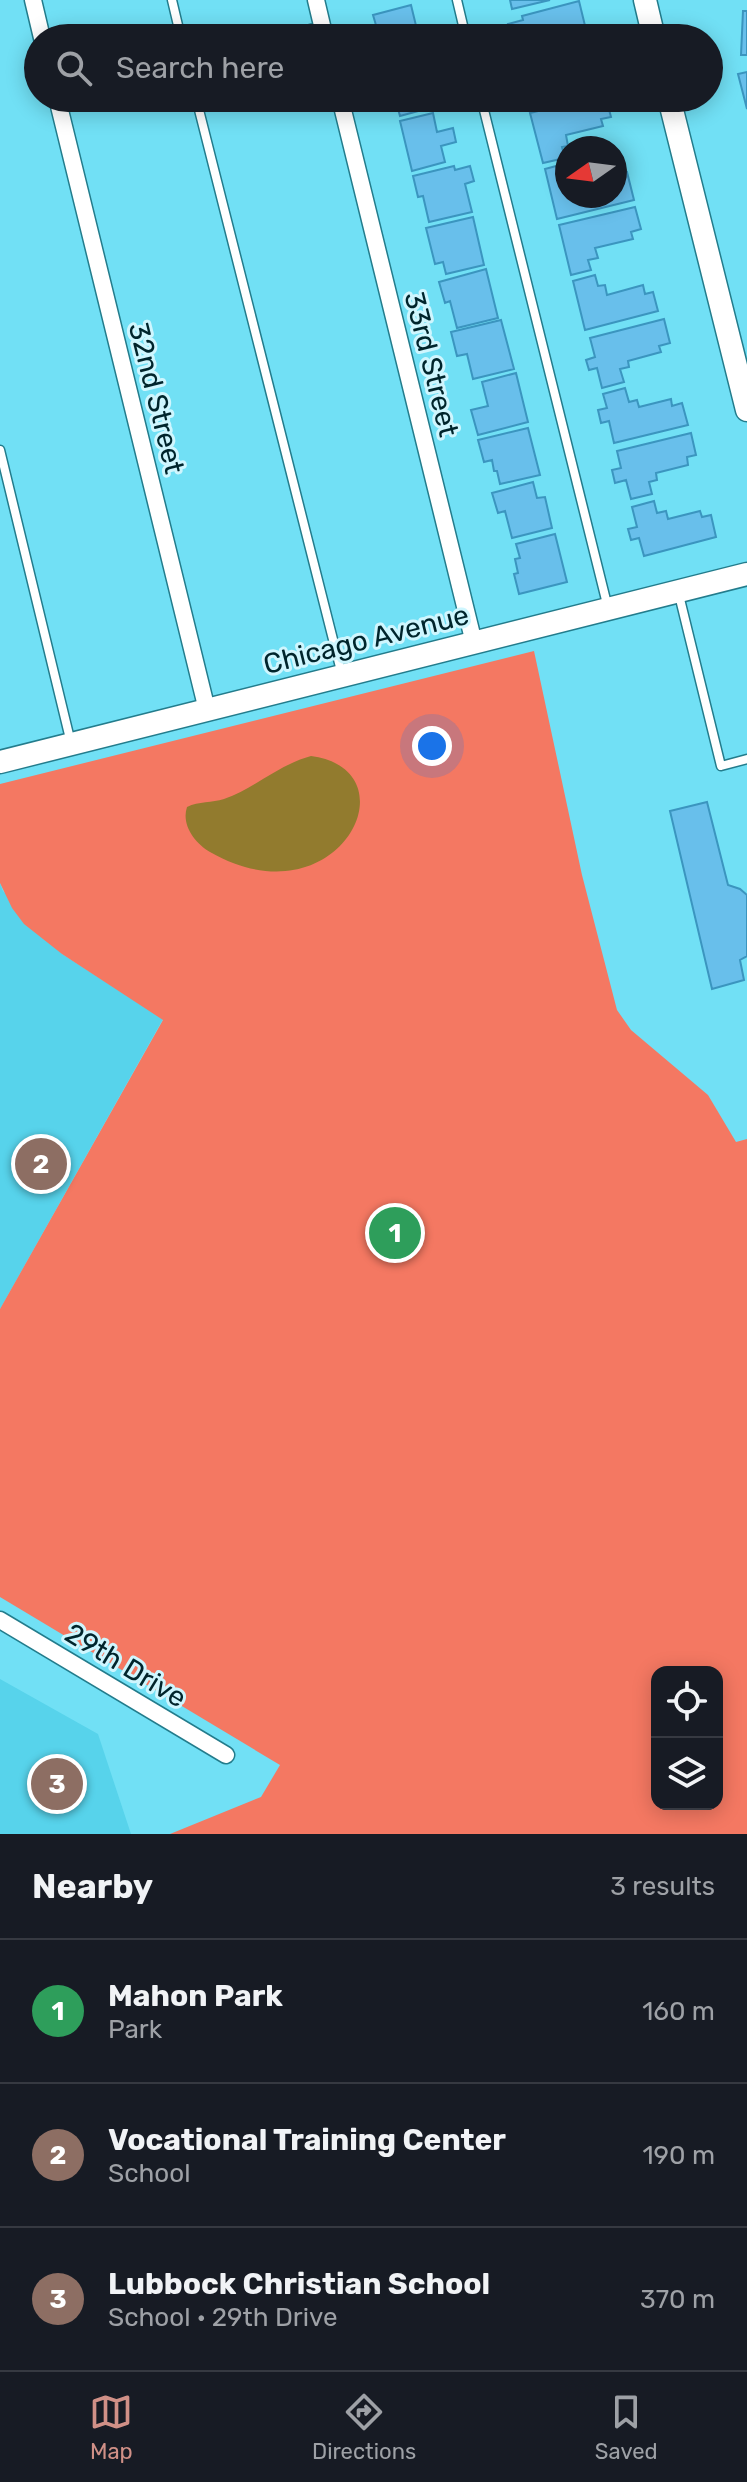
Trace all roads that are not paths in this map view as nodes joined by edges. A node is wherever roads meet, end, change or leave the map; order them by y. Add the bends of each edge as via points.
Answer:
1 (33, 0) edge
2 (172, 0) edge
3 (316, 0) edge
4 (457, 0) edge
5 (645, 0) edge
6 (39, 24) edge
7 (178, 24) edge
8 (322, 24) edge
9 (463, 24) edge
10 (651, 24) edge
11 (60, 112) edge
12 (200, 112) edge
13 (343, 112) edge
14 (484, 112) edge
15 (672, 112) edge
16 (747, 410) edge
17 (0, 450) edge
18 (747, 574) edge
19 (678, 591) junction
20 (608, 609) junction
21 (474, 643) junction
22 (342, 676) junction
23 (207, 710) junction
24 (71, 744) junction
25 (747, 759) edge
26 (0, 762) edge
27 (0, 1620) edge
28 (226, 1755) dead end

1 - 6 street
2 - 7 lane
3 - 8 street
4 - 9 lane
5 - 10 street
11 - 23 street, 32nd Street
12 - 22 lane
13 - 21 street, 33rd Street
14 - 20 lane
15 - 16 street
17 - 24 lane
18 - 19 street, Chicago Avenue
19 - 20 street, Chicago Avenue
19 - 25 lane via 721,766
20 - 21 street, Chicago Avenue
21 - 22 street, Chicago Avenue
22 - 23 street, Chicago Avenue
23 - 24 street, Chicago Avenue
24 - 26 street, Chicago Avenue
27 - 28 street, 29th Drive

